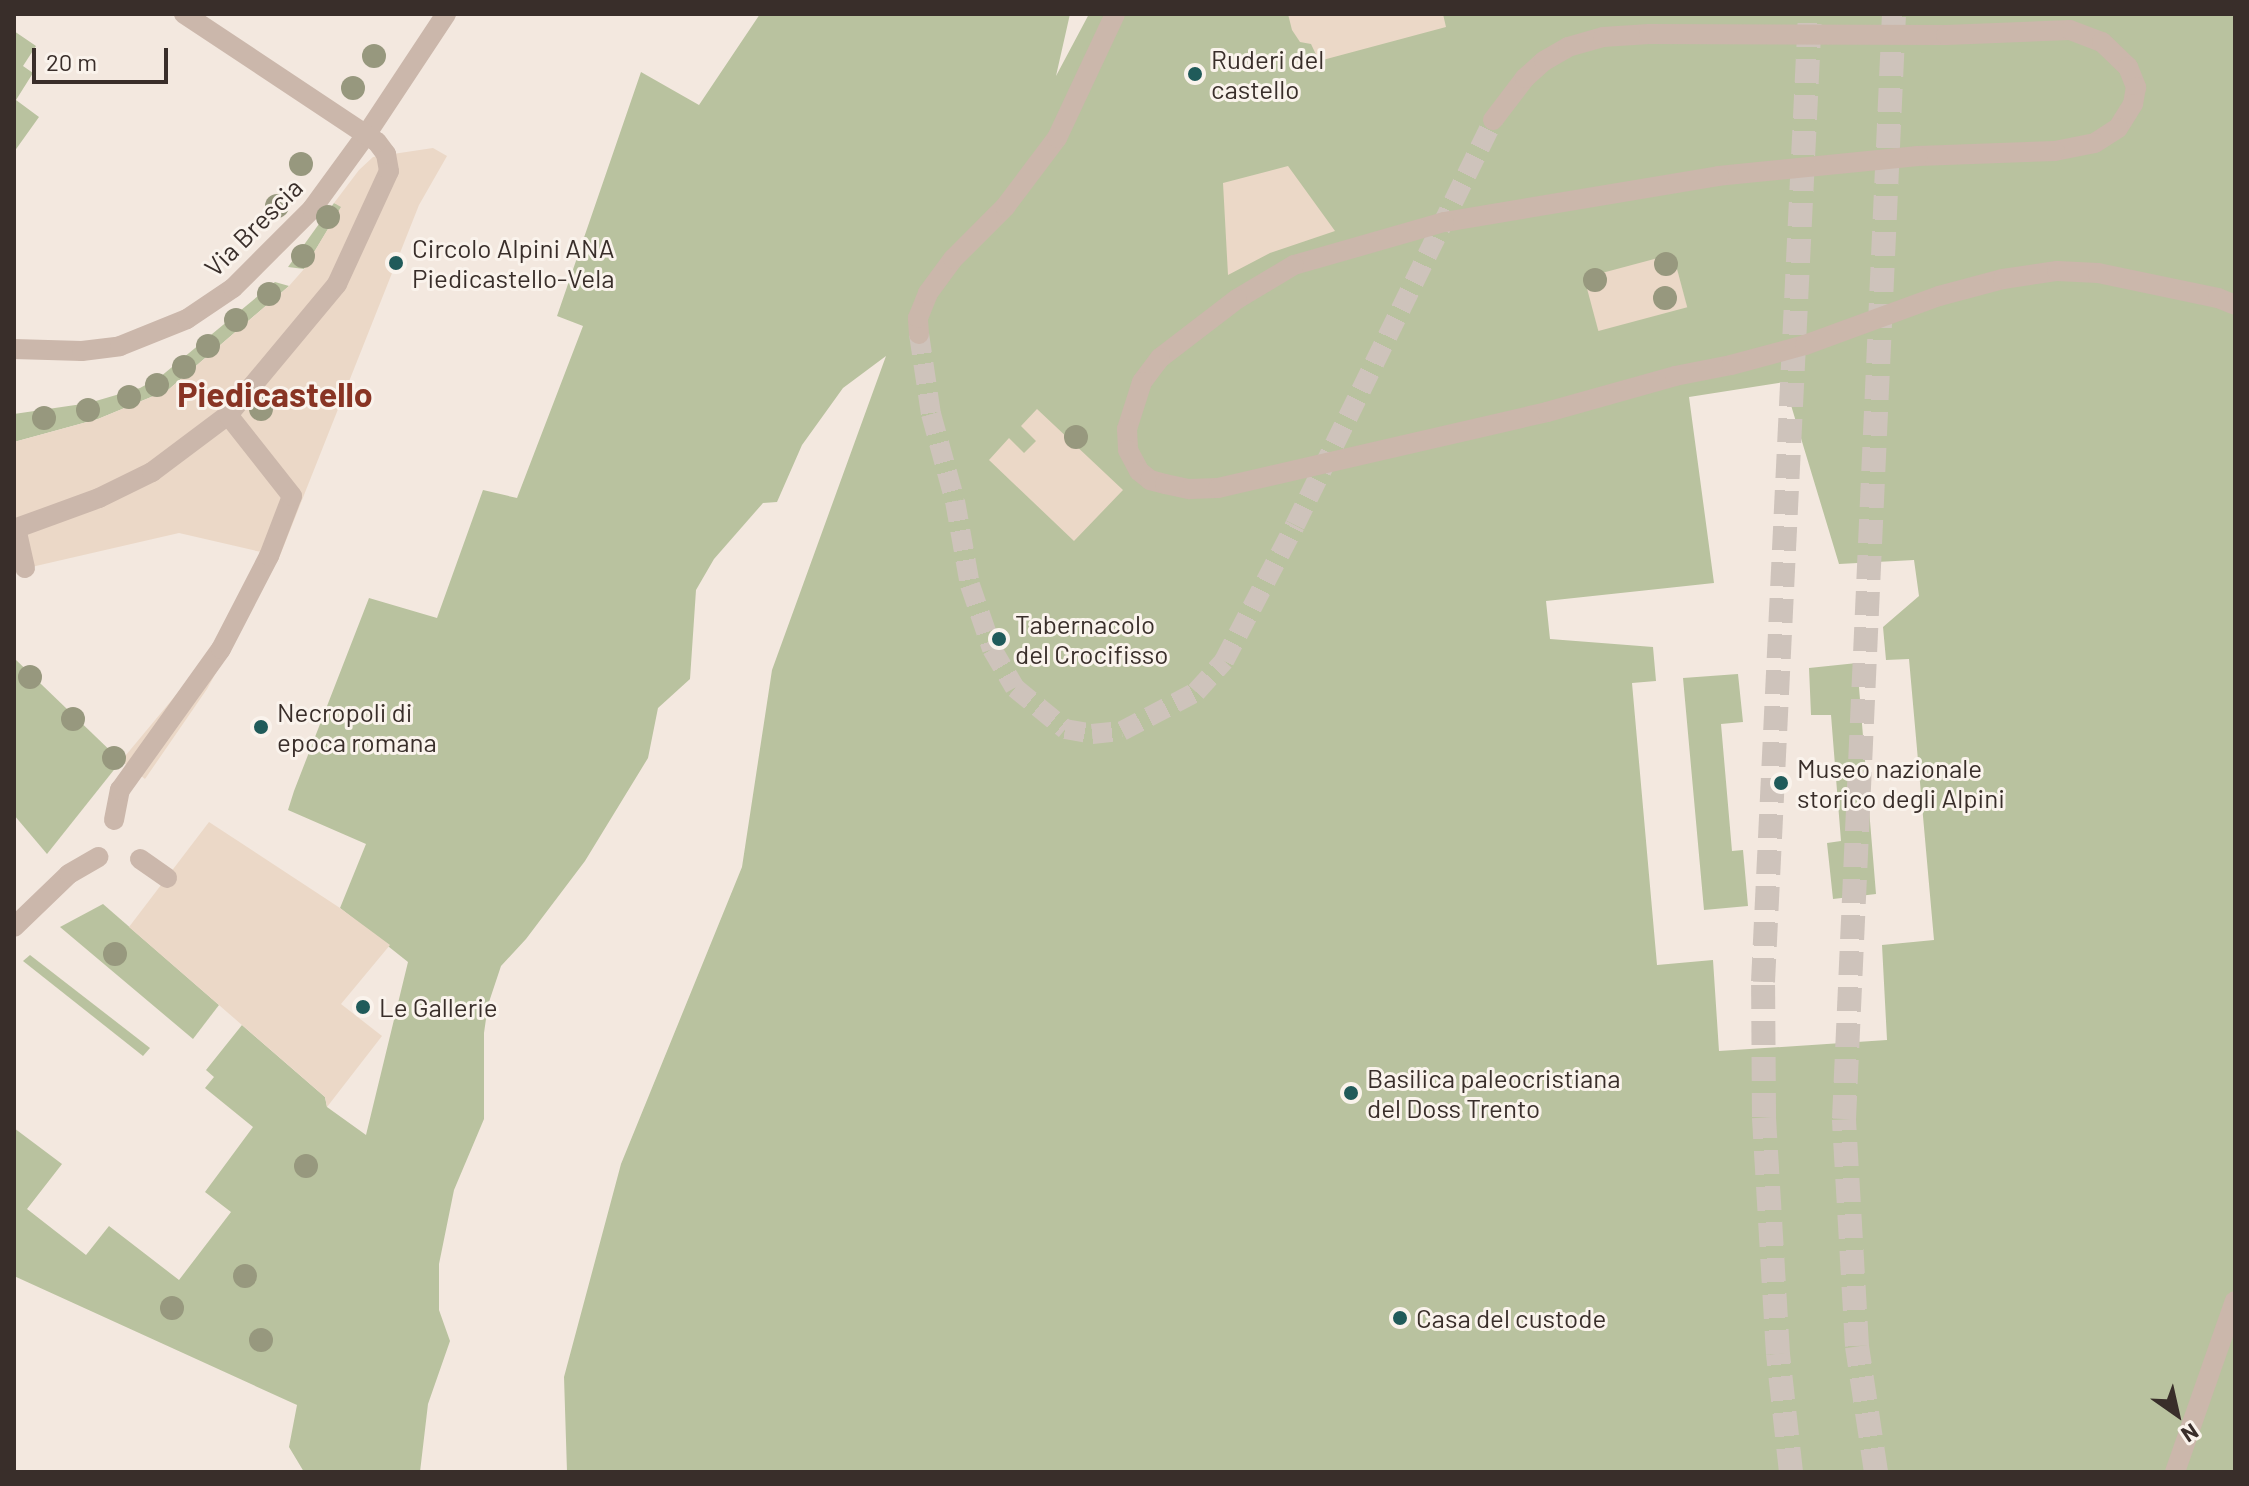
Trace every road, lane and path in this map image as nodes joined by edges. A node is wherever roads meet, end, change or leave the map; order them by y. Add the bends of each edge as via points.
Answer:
1 (184, 14) edge
2 (446, 14) edge
3 (1115, 14) edge
4 (1493, 120) tunnel mouth
5 (366, 135) junction
6 (2235, 305) edge
7 (919, 334) tunnel mouth
8 (14, 349) edge
9 (228, 415) junction
10 (15, 528) edge
11 (25, 568) dead end
12 (114, 820) dead end
13 (99, 857) dead end
14 (140, 859) dead end
15 (167, 878) dead end
16 (14, 927) edge
17 (2235, 1301) edge
18 (2175, 1472) edge

1 - 5 street
2 - 5 street, Via Brescia
3 - 7 street via 1057,138 1005,207 953,259 928,293 918,318
4 - 6 street via 1525,78 1568,47 1603,37 1649,34 2070,30 2102,42 2128,67 2136,87 2133,104 2118,128 2095,143 2055,151 1918,156 1719,176 1444,222 1294,265 1237,299 1160,358 1142,382 1127,429 1128,450 1139,471 1150,480 1189,489 1218,488 1731,365 2003,279 2057,271 2098,273
5 - 8 street, Via Brescia via 286,238 233,288 187,319 120,346
5 - 9 street via 386,154 389,171 337,284
9 - 10 street via 152,472 99,498
9 - 12 street via 292,496 269,556 221,649 120,790
10 - 11 street
13 - 16 street via 69,874
14 - 15 street
17 - 18 street

